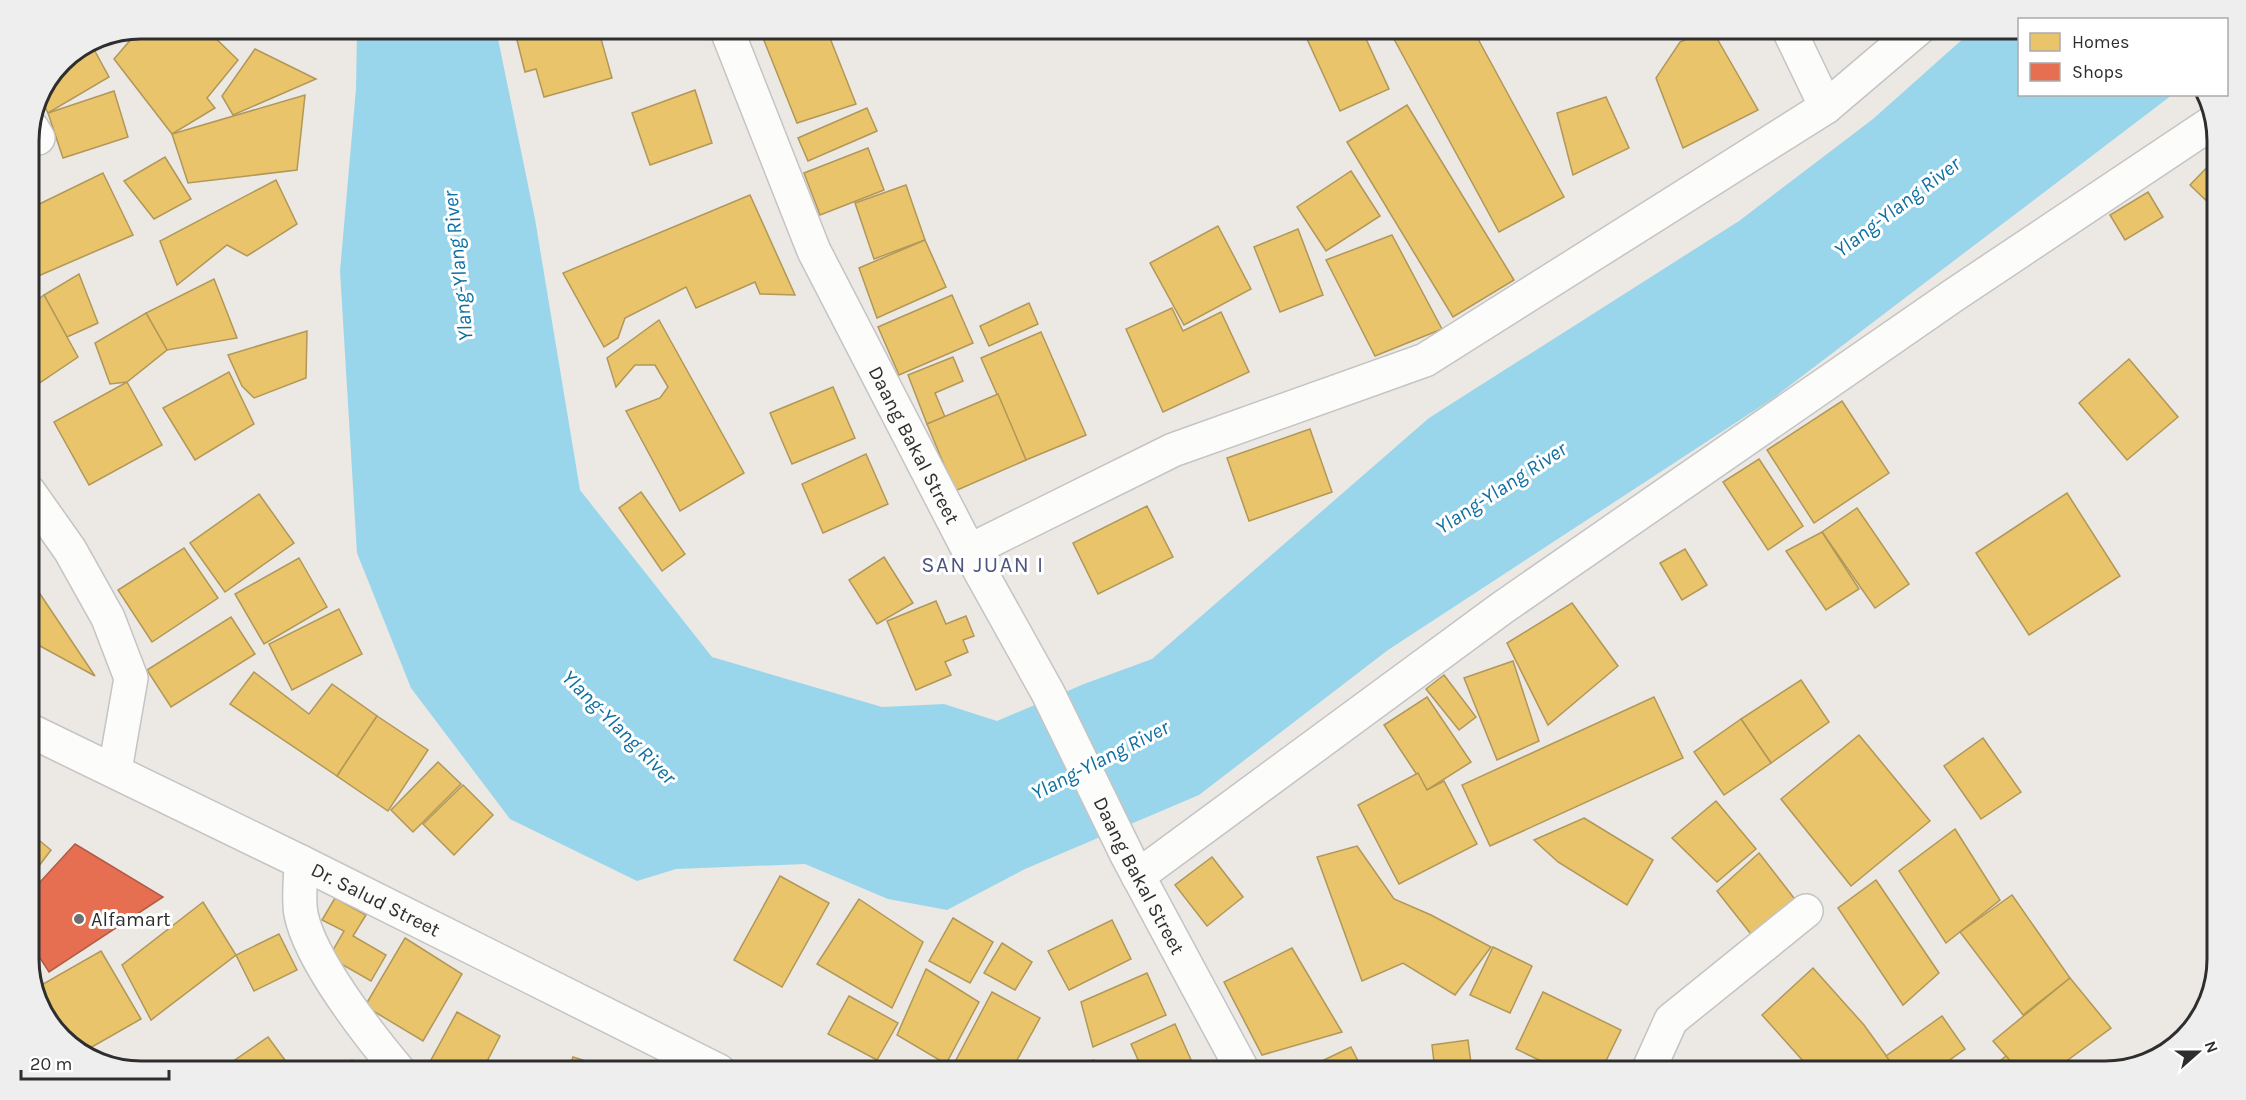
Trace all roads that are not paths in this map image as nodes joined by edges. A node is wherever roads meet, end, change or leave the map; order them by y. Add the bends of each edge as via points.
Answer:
1 (730, 39) edge
2 (1793, 39) edge
3 (1906, 39) edge
4 (1826, 107) junction
5 (2206, 127) edge
6 (39, 506) edge
7 (969, 551) junction
8 (39, 735) edge
9 (115, 771) junction
10 (301, 862) junction
11 (1133, 866) junction
12 (1806, 911) dead end
13 (391, 1061) edge
14 (699, 1061) edge
15 (1238, 1061) edge
16 (1653, 1061) edge

1 - 7 street, Daang Bakal Street via 814,251
2 - 4 street
3 - 4 street
4 - 7 street via 1425,360 1173,450
5 - 11 street via 1954,295
6 - 9 street via 70,550 108,618 130,678
7 - 11 street, Daang Bakal Street via 1048,693
8 - 9 street, Dr. Salud Street
9 - 10 street, Dr. Salud Street
10 - 13 street via 301,912 308,936 338,990
10 - 14 street, Dr. Salud Street
11 - 15 street, Daang Bakal Street
12 - 16 street via 1671,1020

